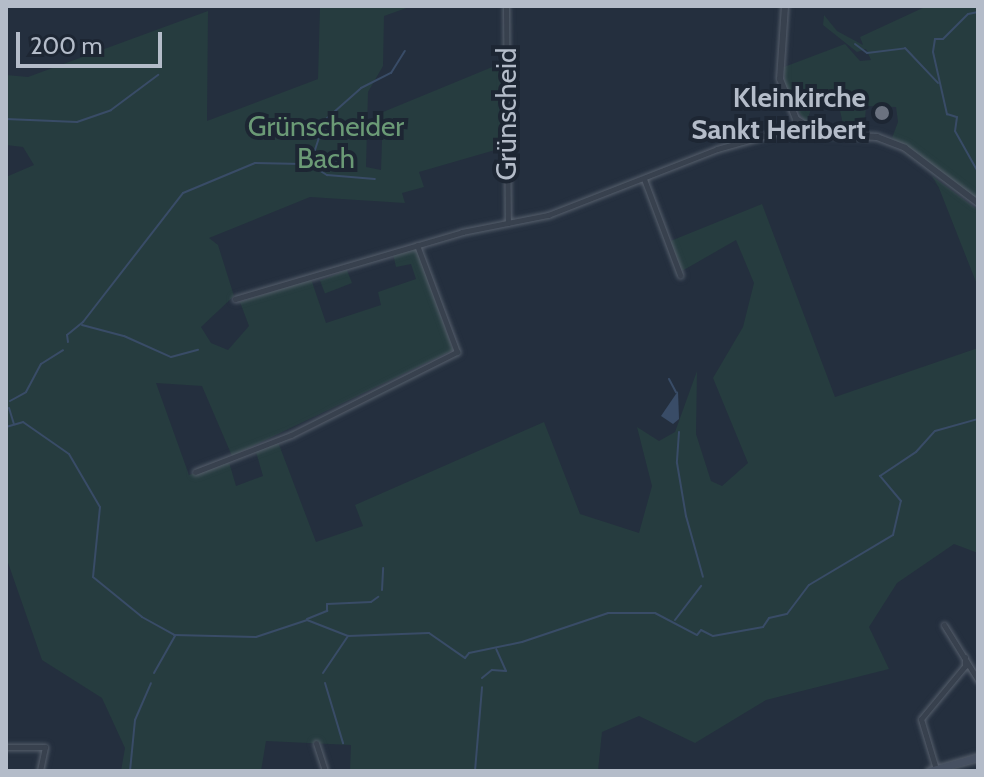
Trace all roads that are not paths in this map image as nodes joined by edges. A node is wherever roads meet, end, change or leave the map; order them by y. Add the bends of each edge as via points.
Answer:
1 (506, 6) edge
2 (785, 6) edge
3 (803, 125) junction
4 (644, 179) junction
5 (978, 203) edge
6 (508, 223) junction
7 (417, 245) junction
8 (680, 275) dead end
9 (235, 299) dead end
10 (195, 472) dead end
11 (944, 625) dead end
12 (965, 657) junction
13 (978, 680) edge
14 (316, 743) dead end
15 (6, 747) edge
16 (978, 757) edge
17 (933, 770) edge
18 (40, 771) edge
19 (325, 771) edge

1 - 6 street, Grünscheid
2 - 3 street via 781,89
3 - 4 street via 790,133 717,149
3 - 5 street via 830,135 889,140
4 - 6 street via 548,215
4 - 8 street
6 - 7 street
7 - 9 street
7 - 10 street via 457,352 291,435
11 - 12 street
12 - 13 street
12 - 17 street via 965,666 921,719
14 - 19 street
15 - 18 street via 45,747
16 - 17 main road

